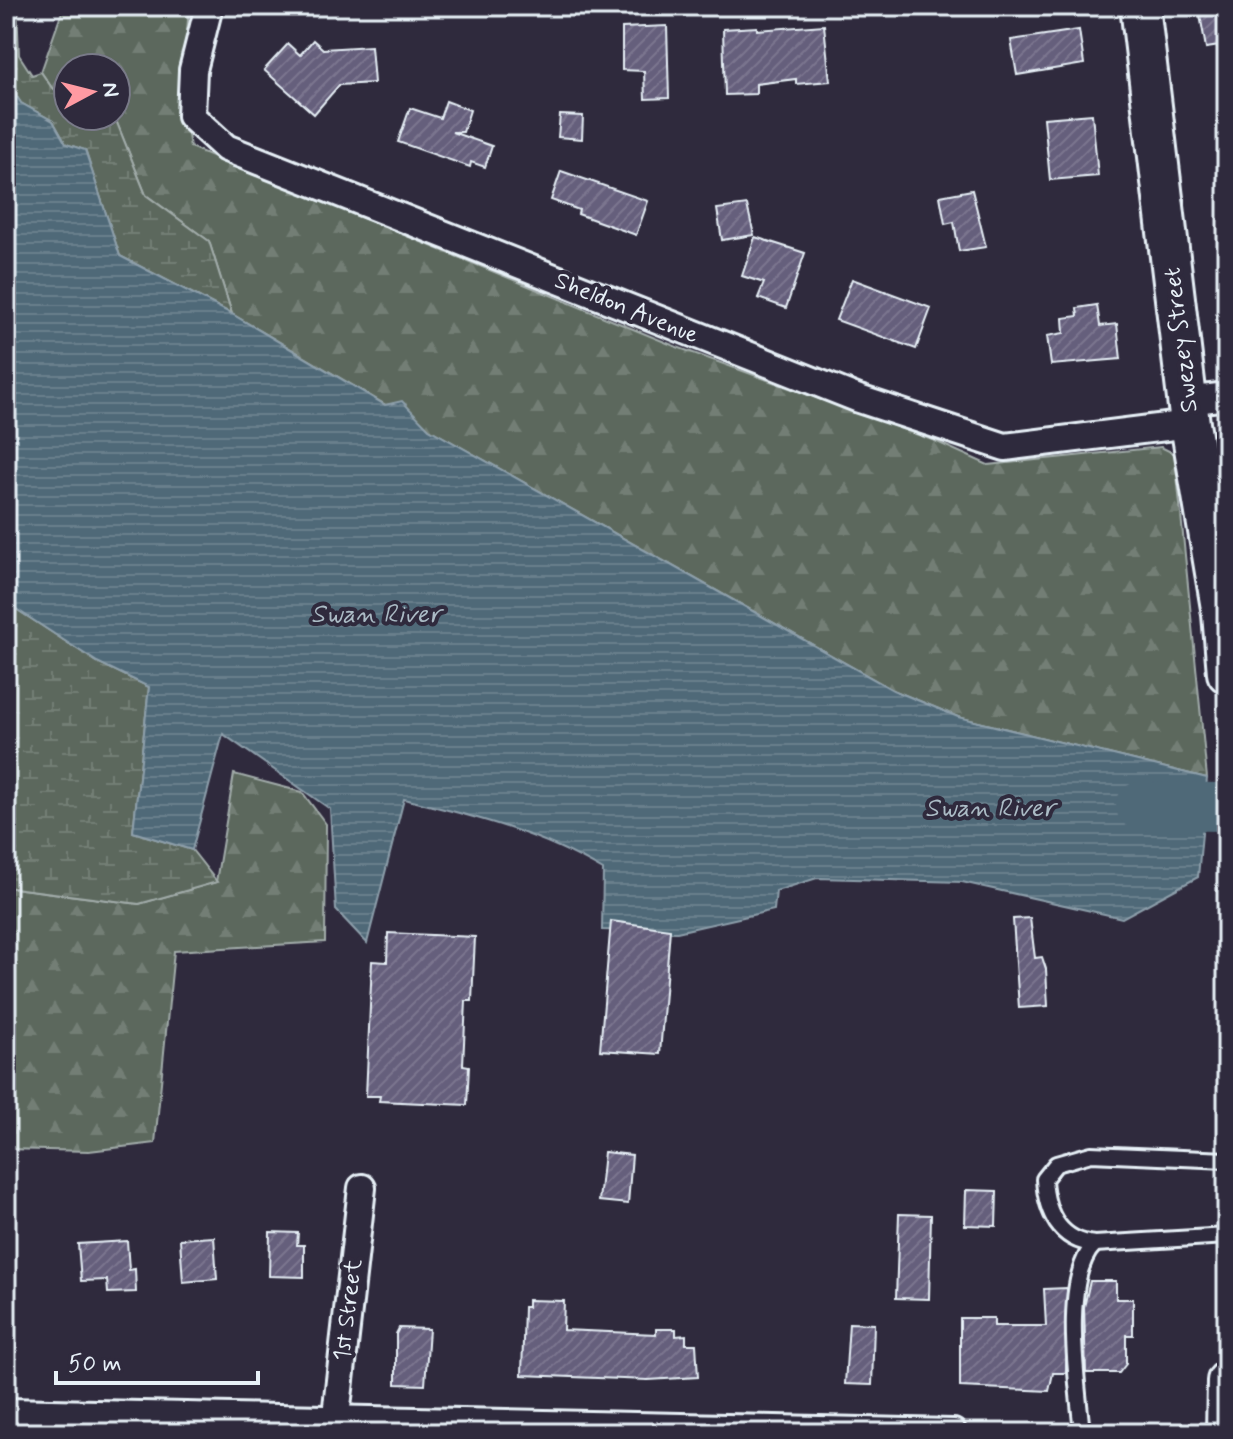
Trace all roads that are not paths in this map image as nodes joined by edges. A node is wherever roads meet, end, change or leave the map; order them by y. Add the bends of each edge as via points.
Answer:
1 (209, 6) edge
2 (1140, 6) edge
3 (1227, 396) edge
4 (1189, 413) junction
5 (1227, 673) edge
6 (1227, 1160) edge
7 (362, 1188) dead end
8 (1227, 1236) edge
9 (1095, 1244) junction
10 (1227, 1381) edge
11 (6, 1412) edge
12 (334, 1425) edge
13 (732, 1431) edge
14 (953, 1433) edge
15 (1082, 1433) edge
16 (1226, 1433) edge

1 - 4 street, Sheldon Avenue via 193,70 191,116 226,148 859,399 1005,447
2 - 4 street, Swezey Street
3 - 4 street
4 - 5 street, Swezey Street
6 - 9 lane via 1091,1154 1056,1164 1044,1179 1051,1213 1074,1240
7 - 12 street, 1st Street
8 - 9 lane
9 - 15 lane via 1078,1278 1075,1328
10 - 16 street
11 - 12 street
12 - 13 street
13 - 14 street

